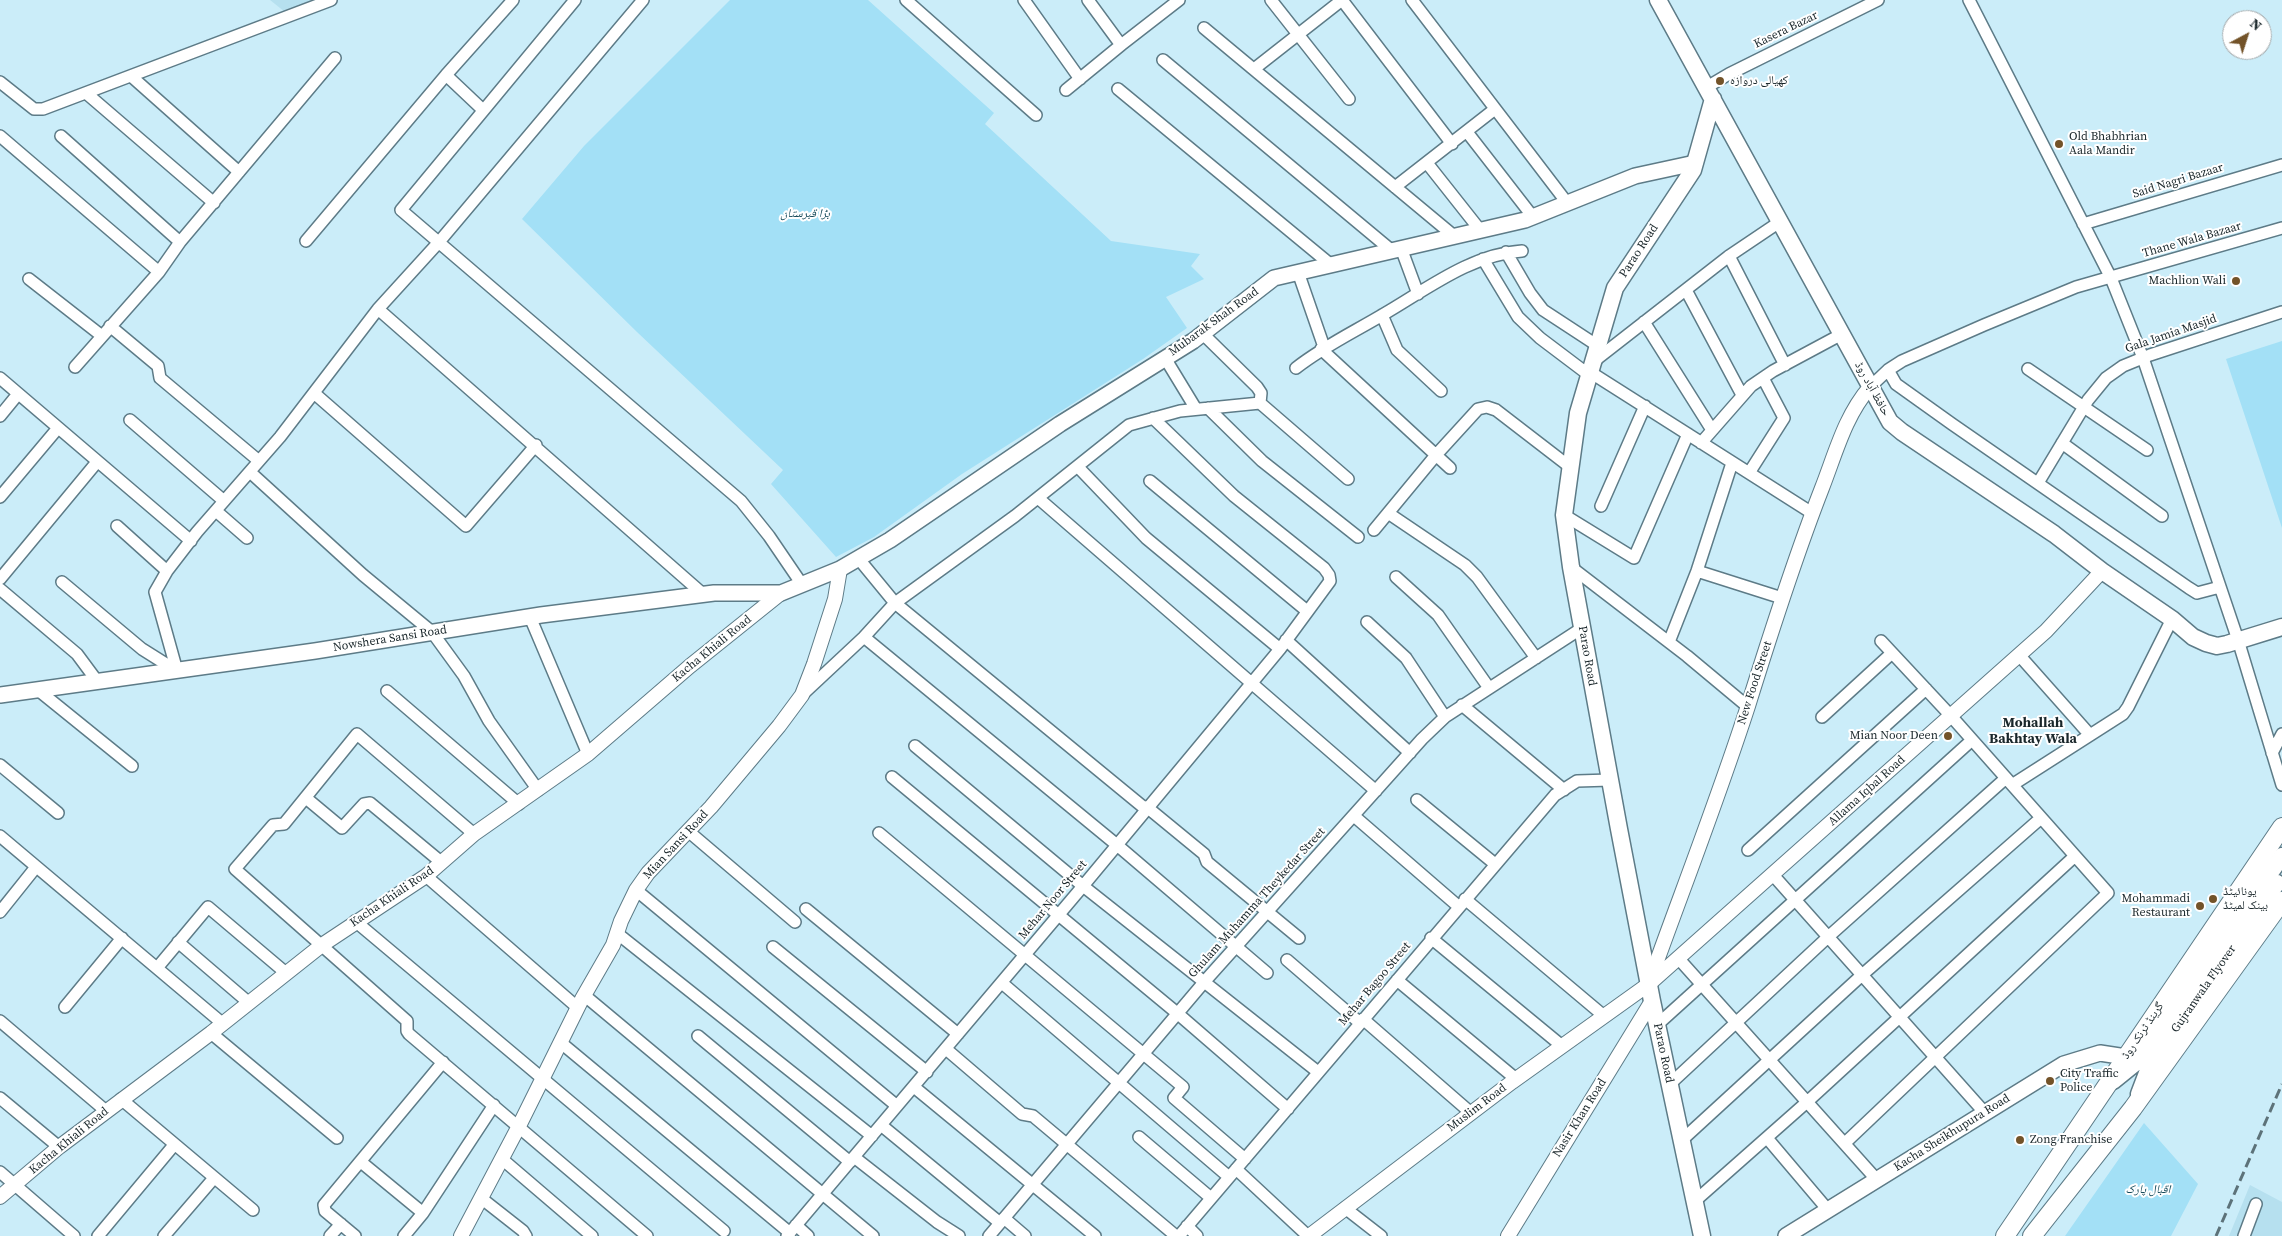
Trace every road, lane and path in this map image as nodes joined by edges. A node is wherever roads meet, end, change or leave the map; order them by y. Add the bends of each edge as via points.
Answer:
1 (332, 0) edge
2 (513, 0) edge
3 (575, 0) edge
4 (643, 0) edge
5 (906, 0) edge
6 (1024, 0) edge
7 (1088, 0) edge
8 (1179, 0) edge
9 (1271, 0) edge
10 (1342, 0) edge
11 (1412, 0) edge
12 (1658, 0) edge
13 (1878, 0) edge
14 (1970, 0) edge
15 (1204, 28) dead end
16 (1297, 34) junction
17 (1121, 44) junction
18 (335, 58) dead end
19 (1163, 60) dead end
20 (1254, 69) junction
21 (446, 75) junction
22 (131, 76) junction
23 (1080, 79) junction
24 (0, 82) edge
25 (1118, 89) dead end
26 (1066, 90) dead end
27 (86, 93) junction
28 (1710, 93) junction
29 (1349, 99) dead end
30 (1495, 109) junction
31 (483, 110) junction
32 (1036, 115) dead end
33 (1467, 132) junction
34 (0, 136) edge
35 (61, 136) dead end
36 (1452, 144) junction
37 (1427, 163) junction
38 (1695, 163) junction
39 (2282, 165) edge
40 (240, 172) junction
41 (1395, 187) junction
42 (214, 203) junction
43 (1568, 204) junction
44 (1532, 217) junction
45 (1781, 221) junction
46 (2083, 224) junction
47 (2282, 228) edge
48 (1480, 230) junction
49 (1454, 236) junction
50 (306, 241) dead end
51 (180, 242) junction
52 (439, 242) junction
53 (1396, 249) junction
54 (1522, 251) dead end
55 (1506, 252) junction
56 (1729, 256) junction
57 (1483, 259) junction
58 (1330, 264) junction
59 (159, 272) junction
60 (1298, 272) junction
61 (2111, 278) junction
62 (30, 279) dead end
63 (1686, 290) junction
64 (1418, 294) junction
65 (378, 309) junction
66 (2282, 312) edge
67 (1382, 315) junction
68 (1644, 322) junction
69 (110, 326) junction
70 (1202, 333) junction
71 (1842, 334) junction
72 (102, 336) junction
73 (1322, 348) junction
74 (1165, 358) junction
75 (2143, 358) junction
76 (1593, 364) junction
77 (1784, 365) junction
78 (75, 367) dead end
79 (1296, 368) dead end
80 (2028, 369) dead end
81 (1888, 370) junction
82 (0, 378) edge
83 (1763, 378) junction
84 (1870, 387) junction
85 (1441, 391) dead end
86 (314, 393) junction
87 (18, 394) junction
88 (1742, 395) junction
89 (1260, 402) junction
90 (1645, 406) junction
91 (2084, 406) junction
92 (1208, 408) junction
93 (1196, 409) junction
94 (0, 416) edge
95 (1153, 418) junction
96 (130, 420) dead end
97 (58, 428) junction
98 (1712, 430) junction
99 (1688, 434) junction
100 (1701, 443) junction
101 (2062, 443) junction
102 (536, 445) junction
103 (2147, 450) dead end
104 (1436, 455) junction
105 (259, 461) junction
106 (97, 462) junction
107 (1732, 463) junction
108 (1078, 467) junction
109 (1570, 467) junction
110 (1450, 468) dead end
111 (250, 472) junction
112 (1749, 473) junction
113 (1348, 479) dead end
114 (1150, 481) dead end
115 (2038, 483) junction
116 (0, 497) edge
117 (1038, 498) junction
118 (224, 502) junction
119 (1601, 506) dead end
120 (216, 511) junction
121 (1388, 513) junction
122 (1812, 513) junction
123 (1564, 515) junction
124 (2162, 516) dead end
125 (117, 526) dead end
126 (1374, 530) dead end
127 (1358, 537) dead end
128 (247, 538) dead end
129 (191, 541) junction
130 (858, 558) junction
131 (1571, 567) junction
132 (840, 569) junction
133 (167, 571) junction
134 (1697, 571) junction
135 (2102, 571) junction
136 (1396, 577) dead end
137 (0, 579) edge
138 (62, 582) dead end
139 (801, 584) junction
140 (2220, 587) junction
141 (0, 589) edge
142 (781, 593) junction
143 (704, 594) junction
144 (1782, 598) junction
145 (896, 603) junction
146 (1307, 612) junction
147 (530, 617) junction
148 (2172, 619) junction
149 (1366, 622) dead end
150 (2282, 627) edge
151 (1582, 628) junction
152 (432, 632) junction
153 (864, 637) junction
154 (2238, 640) junction
155 (1669, 642) junction
156 (1881, 642) dead end
157 (1283, 644) junction
158 (1892, 653) junction
159 (2019, 654) junction
160 (1536, 658) junction
161 (177, 671) junction
162 (98, 681) junction
163 (1252, 682) junction
164 (1489, 688) junction
165 (1926, 689) junction
166 (38, 690) junction
167 (387, 691) dead end
168 (0, 695) edge
169 (802, 695) junction
170 (1462, 705) junction
171 (1748, 706) junction
172 (1951, 716) junction
173 (1445, 717) junction
174 (1822, 717) dead end
175 (2282, 734) edge
176 (2090, 735) junction
177 (1972, 740) junction
178 (915, 746) dead end
179 (1410, 753) junction
180 (2272, 753) junction
181 (588, 754) junction
182 (0, 765) edge
183 (132, 766) dead end
184 (892, 777) dead end
185 (1610, 780) junction
186 (2009, 782) junction
187 (2282, 786) edge
188 (538, 790) junction
189 (1564, 790) junction
190 (1376, 791) junction
191 (306, 798) junction
192 (1418, 800) dead end
193 (519, 804) junction
194 (1148, 808) junction
195 (58, 813) dead end
196 (1354, 816) junction
197 (2041, 818) junction
198 (2282, 827) edge
199 (688, 831) junction
200 (474, 834) junction
201 (879, 834) dead end
202 (0, 836) edge
203 (1117, 845) junction
204 (1748, 850) dead end
205 (2075, 856) junction
206 (2282, 856) edge
207 (441, 862) junction
208 (1495, 864) junction
209 (36, 867) junction
210 (1773, 875) junction
211 (2282, 875) edge
212 (426, 876) junction
213 (1083, 886) junction
214 (636, 890) junction
215 (1795, 899) junction
216 (2282, 901) edge
217 (1462, 902) junction
218 (806, 909) dead end
219 (0, 912) edge
220 (1267, 912) junction
221 (1059, 915) junction
222 (355, 922) junction
223 (795, 922) dead end
224 (618, 934) junction
225 (1828, 937) junction
226 (122, 938) junction
227 (1299, 938) dead end
228 (1431, 938) junction
229 (178, 942) junction
230 (322, 945) junction
231 (773, 947) dead end
232 (1236, 947) junction
233 (1026, 954) junction
234 (1678, 958) junction
235 (1287, 960) dead end
236 (157, 968) junction
237 (286, 973) junction
238 (1268, 973) dead end
239 (1862, 975) junction
240 (1396, 980) junction
241 (1205, 981) junction
242 (1002, 983) junction
243 (1701, 983) junction
244 (1649, 984) junction
245 (584, 995) junction
246 (1652, 1001) junction
247 (248, 1002) junction
248 (66, 1007) dead end
249 (577, 1007) junction
250 (1177, 1013) junction
251 (1604, 1016) junction
252 (1899, 1016) junction
253 (0, 1020) edge
254 (1362, 1021) junction
255 (1736, 1022) junction
256 (222, 1023) junction
257 (1657, 1025) junction
258 (211, 1033) junction
259 (958, 1034) junction
260 (698, 1036) dead end
261 (560, 1042) junction
262 (1562, 1046) junction
263 (946, 1049) junction
264 (1143, 1053) junction
265 (1935, 1057) junction
266 (2126, 1058) junction
267 (1770, 1061) junction
268 (443, 1062) junction
269 (927, 1072) junction
270 (1318, 1072) junction
271 (542, 1079) junction
272 (1516, 1079) junction
273 (1118, 1083) junction
274 (1670, 1084) junction
275 (914, 1087) junction
276 (2106, 1087) junction
277 (0, 1098) edge
278 (120, 1099) junction
279 (1807, 1102) junction
280 (494, 1105) junction
281 (897, 1106) junction
282 (2133, 1108) junction
283 (1288, 1109) junction
284 (106, 1111) junction
285 (1471, 1113) junction
286 (1985, 1113) junction
287 (881, 1125) junction
288 (519, 1126) junction
289 (872, 1136) junction
290 (1139, 1137) dead end
291 (337, 1138) dead end
292 (1767, 1138) junction
293 (1682, 1140) junction
294 (1066, 1144) junction
295 (1844, 1144) junction
296 (174, 1145) junction
297 (59, 1147) junction
298 (502, 1158) junction
299 (852, 1159) junction
300 (1245, 1159) junction
301 (361, 1162) junction
302 (0, 1172) edge
303 (1233, 1173) junction
304 (214, 1178) junction
305 (1877, 1180) junction
306 (1032, 1184) junction
307 (15, 1186) junction
308 (823, 1194) junction
309 (0, 1198) edge
310 (481, 1198) junction
311 (1211, 1198) junction
312 (1695, 1200) junction
313 (2256, 1204) dead end
314 (1345, 1208) junction
315 (253, 1210) dead end
316 (1828, 1210) junction
317 (423, 1213) junction
318 (1002, 1221) junction
319 (2016, 1221) junction
320 (341, 1224) junction
321 (1187, 1226) junction
322 (724, 1231) dead end
323 (791, 1232) edge
324 (1311, 1235) edge
325 (2033, 1235) edge
326 (74, 1236) edge
327 (98, 1236) edge
328 (164, 1236) edge
329 (330, 1236) edge
330 (355, 1236) edge
331 (404, 1236) edge
332 (461, 1236) edge
333 (526, 1236) edge
334 (592, 1236) edge
335 (647, 1236) edge
336 (808, 1236) edge
337 (873, 1236) edge
338 (959, 1236) edge
339 (989, 1236) edge
340 (1025, 1236) edge
341 (1095, 1236) edge
342 (1177, 1236) edge
343 (1197, 1236) edge
344 (1381, 1236) edge
345 (1508, 1236) edge
346 (1702, 1236) edge
347 (1786, 1236) edge
348 (2005, 1236) edge
349 (2244, 1236) edge

1 - 22 street
2 - 21 street
3 - 31 street
4 - 52 street
5 - 32 street
6 - 23 street
7 - 17 street
8 - 17 street
9 - 16 street
10 - 16 street
10 - 36 street
11 - 30 street
12 - 28 main road, حافظ آباد روڈ
13 - 28 street, Kasera Bazar via 1729,74
14 - 46 street
15 - 20 street
16 - 20 street
16 - 29 street
17 - 23 street
18 - 40 street
19 - 53 street
20 - 41 street
21 - 31 street
21 - 50 street
22 - 27 street
22 - 40 street
23 - 26 street
24 - 27 street via 34,109
25 - 58 street
27 - 42 street
28 - 38 main road, Parao Road
28 - 45 main road, حافظ آباد روڈ
30 - 33 street
30 - 43 street
31 - 52 street via 401,210
33 - 36 street
33 - 44 street
34 - 59 street
35 - 51 street
36 - 37 street
37 - 41 street
37 - 48 street
38 - 43 main road, Mubarak Shah Road via 1635,176
38 - 76 main road, Parao Road via 1615,288
39 - 46 street, Said Nagri Bazaar
40 - 42 street
41 - 49 street
42 - 51 street
43 - 44 main road, Mubarak Shah Road
44 - 48 main road, Mubarak Shah Road
45 - 56 street
45 - 71 main road, حافظ آباد روڈ
46 - 61 street
47 - 61 street, Thane Wala Bazaar
48 - 49 main road, Mubarak Shah Road
49 - 53 main road, Mubarak Shah Road
51 - 59 street
52 - 65 street
52 - 139 street via 741,501 770,536
53 - 58 main road, Mubarak Shah Road
53 - 64 street
54 - 55 street
55 - 57 street
55 - 76 street via 1543,310
56 - 63 street
56 - 77 street
57 - 64 street
57 - 76 street via 1518,317 1540,338
58 - 60 main road, Mubarak Shah Road
59 - 69 street
60 - 70 main road, Mubarak Shah Road via 1274,278
60 - 73 street
61 - 75 street
61 - 81 street, Thane Wala Bazaar via 2076,288 1984,324
62 - 72 street
63 - 68 street
63 - 88 street
64 - 67 street
65 - 86 street
65 - 102 street
66 - 75 street, Gala Jamia Masjid
67 - 73 street
67 - 85 street via 1396,350
68 - 76 street
68 - 98 street
69 - 72 street
69 - 105 street via 158,366 160,378
70 - 74 main road, Mubarak Shah Road
70 - 89 street via 1257,387 1261,393
71 - 77 street
71 - 84 main road, حافظ آباد روڈ
72 - 78 street
73 - 79 street
73 - 104 street
74 - 93 street
74 - 130 main road, Mubarak Shah Road
75 - 91 street, Gala Jamia Masjid via 2106,378
75 - 140 street
76 - 90 street
76 - 109 main road, Parao Road via 1578,413
77 - 83 street
80 - 91 street
81 - 84 street, Thane Wala Bazaar
81 - 115 street via 1896,384
82 - 87 street
83 - 88 street
83 - 112 street via 1784,418
84 - 122 street, New Food Street via 1845,423
84 - 135 main road, حافظ آباد روڈ via 1890,422 1902,432 2054,534
86 - 102 street via 466,526
86 - 105 street
87 - 94 street
87 - 97 street
88 - 98 street
89 - 92 street
89 - 113 street
90 - 99 street
90 - 119 street
91 - 101 street, Gala Jamia Masjid
91 - 103 street
92 - 93 street
92 - 127 street via 1262,461
93 - 95 street
95 - 108 street via 1129,425
95 - 146 street, Mehar Noor Street via 1234,496 1329,574 1330,581
96 - 118 street
97 - 106 street
97 - 116 street
98 - 100 street
99 - 100 street
99 - 123 street via 1634,558
100 - 107 street
101 - 115 street, Gala Jamia Masjid
101 - 124 street
102 - 143 street
104 - 109 street via 1472,414 1487,407 1505,416
104 - 110 street
104 - 121 street
105 - 111 street
106 - 129 street
106 - 137 street
107 - 112 street
107 - 134 street
108 - 117 street
108 - 157 street via 1146,538
109 - 123 main road, Parao Road
111 - 118 street
111 - 152 street via 363,575
112 - 122 street
114 - 146 street
115 - 140 street via 2189,588 2205,592
117 - 145 street
117 - 163 street
118 - 120 street
120 - 128 street
120 - 129 street
121 - 126 street
121 - 160 street via 1464,565
122 - 144 street, New Food Street
123 - 131 main road, Parao Road
125 - 133 street
129 - 133 street
130 - 132 main road, Mubarak Shah Road
130 - 145 street
131 - 151 main road, Parao Road
131 - 155 street
132 - 139 main road, Mubarak Shah Road
132 - 169 street, Mian Sansi Road via 835,599
133 - 161 street via 155,592
134 - 144 street
134 - 155 street
135 - 148 main road, حافظ آباد روڈ
135 - 159 street, Allama Iqbal Road via 2055,622
136 - 164 street via 1438,615
138 - 161 street via 142,649
139 - 142 main road, Mubarak Shah Road
140 - 154 street
141 - 162 street via 77,654
142 - 143 main road, Nowshera Sansi Road
142 - 181 street, Kacha Khiali Road
143 - 147 main road, Nowshera Sansi Road
144 - 171 street, New Food Street
145 - 153 street
145 - 194 street
146 - 157 street, Mehar Noor Street
147 - 152 main road, Nowshera Sansi Road
147 - 181 street
148 - 154 main road, حافظ آباد روڈ via 2193,637 2206,643 2217,646
148 - 176 street via 2128,707 2123,714
149 - 173 street via 1406,658
150 - 154 main road, حافظ آباد روڈ
151 - 160 street, Ghulam Muhamma Theykedar Street
151 - 185 main road, Parao Road
152 - 161 main road, Nowshera Sansi Road
152 - 188 street
153 - 169 street
153 - 203 street
154 - 180 street
155 - 171 street
156 - 158 street
157 - 163 street, Mehar Noor Street
157 - 179 street
158 - 165 street
158 - 174 street
159 - 172 street, Allama Iqbal Road
159 - 176 street
160 - 164 street, Ghulam Muhamma Theykedar Street
161 - 162 main road, Nowshera Sansi Road
162 - 166 main road, Nowshera Sansi Road
163 - 190 street
163 - 194 street, Mehar Noor Street
164 - 170 street, Ghulam Muhamma Theykedar Street
165 - 172 street
165 - 204 street
166 - 168 main road, Nowshera Sansi Road
166 - 183 street
167 - 193 street
169 - 199 street, Mian Sansi Road
170 - 173 street, Ghulam Muhamma Theykedar Street
170 - 189 street
171 - 244 street, New Food Street
172 - 177 street
172 - 210 street, Allama Iqbal Road
173 - 179 street, Ghulam Muhamma Theykedar Street
175 - 180 street
176 - 186 street
177 - 186 street
177 - 215 street
178 - 213 street
179 - 190 street, Ghulam Muhamma Theykedar Street
180 - 187 street
181 - 188 street, Kacha Khiali Road
182 - 195 street
184 - 221 street
185 - 189 street, Mehar Bagoo Street via 1578,781
185 - 244 main road, Parao Road
186 - 197 street
186 - 225 street
188 - 193 street, Kacha Khiali Road
189 - 208 street, Mehar Bagoo Street via 1555,795
190 - 196 street, Ghulam Muhamma Theykedar Street
191 - 200 street via 357,734
191 - 207 street via 342,828 364,804 370,804
191 - 230 street via 284,824 273,825 235,869
192 - 208 street
193 - 200 street, Kacha Khiali Road
194 - 203 street, Mehar Noor Street
194 - 220 street
196 - 217 street
196 - 220 street, Ghulam Muhamma Theykedar Street
197 - 205 street
197 - 239 street
198 - 266 highway, گرینڈ ٹرنک روڈ
199 - 214 street, Mian Sansi Road
199 - 223 street
200 - 207 street, Kacha Khiali Road
201 - 233 street
202 - 209 street
203 - 213 street, Mehar Noor Street
203 - 232 street
205 - 252 street
205 - 265 street via 2108,893
206 - 276 main road, Gujranwala Flyover via 2139,1060
207 - 212 street, Kacha Khiali Road
208 - 217 street, Mehar Bagoo Street
209 - 219 street
209 - 226 street
210 - 215 street
210 - 234 street, Allama Iqbal Road
211 - 282 main road, Gujranwala Flyover via 2150,1066
212 - 222 street, Kacha Khiali Road
212 - 249 street
213 - 221 street, Mehar Noor Street
213 - 241 street
214 - 224 street, Mian Sansi Road
214 - 281 street
215 - 225 street
215 - 243 street
216 - 282 highway
217 - 228 street, Mehar Bagoo Street
217 - 251 street
218 - 259 street
220 - 227 street
220 - 232 street, Ghulam Muhamma Theykedar Street
221 - 233 street, Mehar Noor Street
221 - 250 street
222 - 230 street, Kacha Khiali Road
222 - 271 street
224 - 245 street, Mian Sansi Road
224 - 289 street
225 - 239 street
225 - 255 street
226 - 236 street
226 - 248 street
228 - 240 street, Mehar Bagoo Street
228 - 262 street
229 - 236 street
229 - 237 street via 208,907
229 - 247 street
230 - 237 street, Kacha Khiali Road
230 - 268 street via 407,1021 409,1034
231 - 269 street
232 - 238 street
232 - 241 street, Ghulam Muhamma Theykedar Street
233 - 242 street, Mehar Noor Street
233 - 264 street
234 - 243 street
234 - 244 street, Allama Iqbal Road
235 - 254 street
236 - 256 street
237 - 247 street, Kacha Khiali Road
239 - 252 street
239 - 267 street
240 - 254 street, Mehar Bagoo Street
240 - 272 street
241 - 250 street, Ghulam Muhamma Theykedar Street
241 - 270 street
242 - 259 street, Mehar Noor Street
242 - 273 street
243 - 255 street
243 - 257 street
244 - 246 main road, Parao Road
244 - 251 street, Muslim Road
245 - 249 street, Mian Sansi Road
245 - 308 street
246 - 257 main road, Parao Road
246 - 345 street, Nasir Khan Road
247 - 256 street, Kacha Khiali Road
249 - 261 street, Mian Sansi Road
250 - 264 street, Ghulam Muhamma Theykedar Street
250 - 283 street
251 - 262 street, Muslim Road
252 - 265 street
252 - 279 street
253 - 284 street
254 - 270 street, Mehar Bagoo Street
254 - 285 street
255 - 267 street
255 - 274 street
256 - 258 street, Kacha Khiali Road
257 - 274 main road, Parao Road
258 - 278 street, Kacha Khiali Road
258 - 291 street
259 - 263 street, Mehar Noor Street
260 - 299 street
261 - 271 street, Mian Sansi Road
261 - 323 street
262 - 272 street, Muslim Road
263 - 269 street, Mehar Noor Street
263 - 294 street via 1022,1114 1033,1116
264 - 273 street, Ghulam Muhamma Theykedar Street
264 - 300 street via 1183,1086 1174,1098
265 - 286 street
265 - 295 street
266 - 276 highway, گرینڈ ٹرنک روڈ
266 - 286 main road, Kacha Sheikhupura Road via 2100,1053 2064,1064
267 - 279 street
267 - 293 street
268 - 280 street
268 - 301 street
269 - 275 street, Mehar Noor Street
270 - 283 street, Mehar Bagoo Street
271 - 288 street, Mian Sansi Road
271 - 322 street
272 - 285 street, Muslim Road
273 - 294 street, Ghulam Muhamma Theykedar Street
273 - 303 street
274 - 293 main road, Parao Road
275 - 281 street, Mehar Noor Street
275 - 306 street
276 - 319 highway, گرینڈ ٹرنک روڈ
277 - 297 street
278 - 284 street, Kacha Khiali Road
278 - 296 street
279 - 292 street
279 - 295 street
280 - 288 street
280 - 317 street
281 - 287 street, Mehar Noor Street
282 - 325 highway
283 - 300 street, Mehar Bagoo Street
284 - 297 street, Kacha Khiali Road
285 - 314 street, Muslim Road
286 - 305 main road, Kacha Sheikhupura Road
287 - 289 street, Mehar Noor Street
287 - 318 street
288 - 298 street, Mian Sansi Road
288 - 335 street
289 - 299 street, Mehar Noor Street
290 - 311 street
292 - 312 street
292 - 316 street
293 - 312 main road, Parao Road
294 - 306 street, Ghulam Muhamma Theykedar Street
294 - 342 street
295 - 305 street
296 - 304 street
296 - 327 street
297 - 307 street, Kacha Khiali Road
298 - 310 street, Mian Sansi Road
298 - 334 street
299 - 308 street, Mehar Noor Street
299 - 338 street
300 - 303 street, Mehar Bagoo Street
301 - 317 street
301 - 320 street via 324,1205 325,1211
302 - 307 street
303 - 311 street, Mehar Bagoo Street
303 - 324 street
304 - 315 street
304 - 328 street
305 - 316 main road, Kacha Sheikhupura Road
306 - 318 street, Ghulam Muhamma Theykedar Street
306 - 341 street
307 - 309 street, Kacha Khiali Road
307 - 326 street
308 - 323 street, Mehar Noor Street
308 - 337 street
310 - 332 street, Mian Sansi Road
310 - 333 street
311 - 321 street, Mehar Bagoo Street
312 - 346 main road, Parao Road
313 - 349 street
314 - 324 street, Muslim Road
314 - 344 street
316 - 347 main road, Kacha Sheikhupura Road
317 - 331 street
318 - 339 street, Ghulam Muhamma Theykedar Street
318 - 340 street
319 - 325 highway
319 - 348 highway, گرینڈ ٹرنک روڈ
320 - 329 street
320 - 330 street
321 - 342 street, Mehar Bagoo Street
321 - 343 street
323 - 336 street

